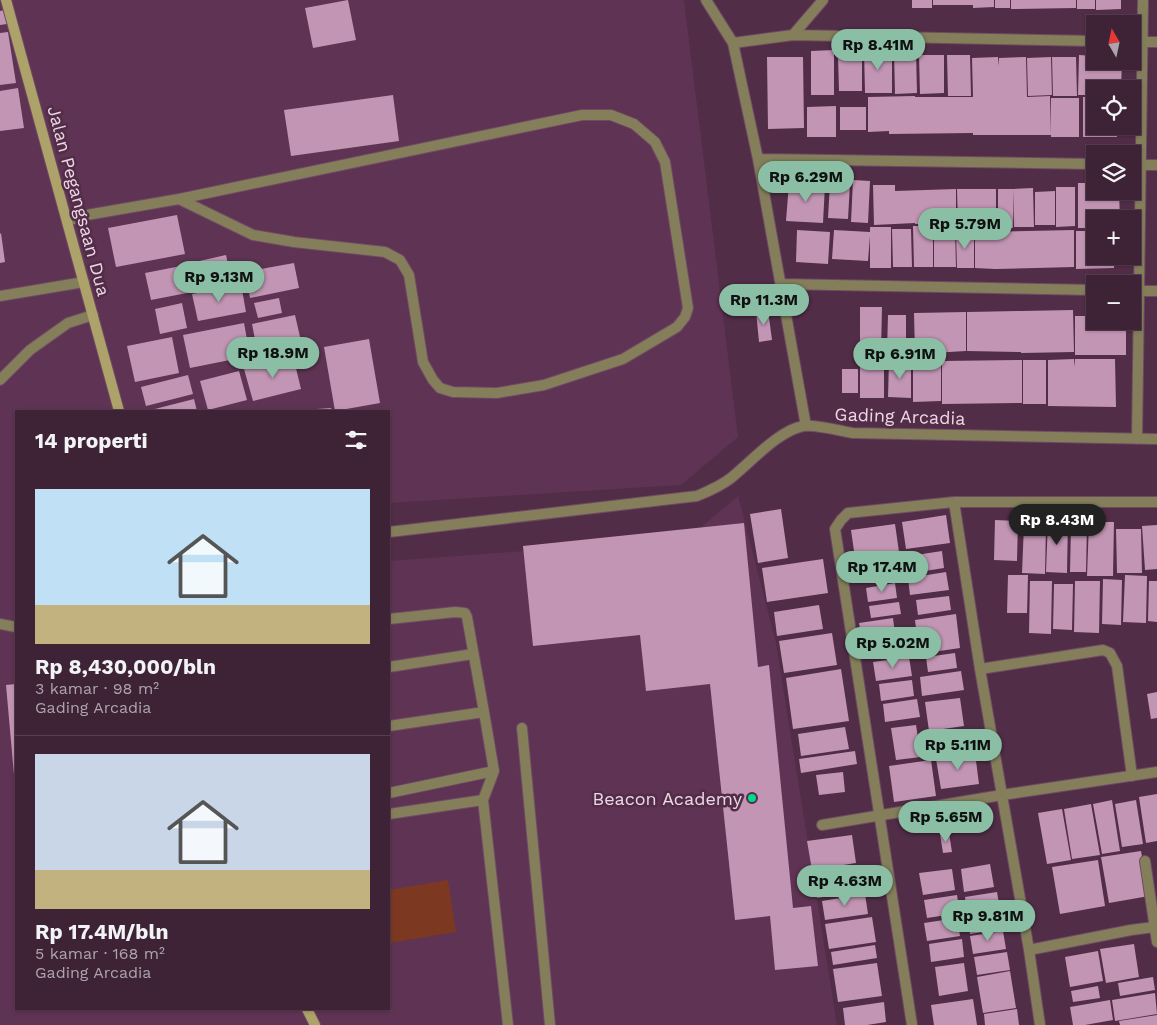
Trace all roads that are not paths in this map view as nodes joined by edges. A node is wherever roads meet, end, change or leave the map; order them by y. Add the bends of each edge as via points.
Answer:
1 (6, 0) edge
2 (706, 0) edge
3 (823, 0) edge
4 (1143, 0) edge
5 (1141, 17) edge
6 (793, 35) junction
7 (1086, 41) edge
8 (1141, 42) edge
9 (1157, 42) edge
10 (733, 43) junction
11 (1138, 70) edge
12 (1137, 145) edge
13 (758, 159) junction
14 (1086, 164) edge
15 (1141, 165) edge
16 (1157, 165) edge
17 (179, 199) junction
18 (1137, 200) edge
19 (67, 221) junction
20 (1136, 275) edge
21 (84, 282) junction
22 (781, 284) junction
23 (1086, 290) edge
24 (1141, 291) edge
25 (1157, 292) edge
26 (0, 296) edge
27 (93, 315) junction
28 (1136, 330) edge
29 (0, 380) edge
30 (119, 410) edge
31 (806, 426) junction
32 (1137, 439) junction
33 (1157, 439) edge
34 (954, 502) junction
35 (1157, 502) edge
36 (390, 532) edge
37 (390, 619) edge
38 (0, 624) edge
39 (15, 627) edge
40 (473, 654) junction
41 (390, 667) edge
42 (980, 669) junction
43 (484, 712) junction
44 (390, 726) edge
45 (522, 728) dead end
46 (494, 771) junction
47 (1157, 772) edge
48 (1132, 776) junction
49 (390, 793) edge
50 (1002, 795) junction
51 (483, 800) junction
52 (390, 814) edge
53 (879, 815) junction
54 (822, 825) dead end
55 (1145, 862) dead end
56 (1154, 927) junction
57 (1157, 942) edge
58 (1029, 950) junction
59 (307, 1010) edge
60 (314, 1025) edge
61 (508, 1025) edge
62 (550, 1025) edge
63 (912, 1025) edge
64 (1040, 1025) edge

1 - 19 main road, Jalan Pegangsaan Dua
2 - 10 street
3 - 6 street
4 - 5 street
6 - 7 street
6 - 10 street
8 - 9 street
10 - 13 street
11 - 12 street
13 - 14 street
13 - 22 street
15 - 16 street
17 - 17 street via 582,115 611,115 634,124 655,142 665,162 688,308 677,327 623,359 544,385 497,393 454,392 440,388 423,362 409,275 400,260 385,252 254,235
17 - 19 street
18 - 20 street
19 - 21 main road, Jalan Pegangsaan Dua
21 - 26 street
21 - 27 main road, Jalan Pegangsaan Dua
22 - 23 street
22 - 31 street
24 - 25 street
27 - 29 street via 68,323 30,350
27 - 30 main road, Jalan Pegangsaan Dua
28 - 32 street
31 - 32 street, Gading Arcadia via 853,433
31 - 36 street via 790,431 716,488 697,496
32 - 33 street, Gading Arcadia
34 - 35 street
34 - 42 street
34 - 53 street via 848,513 835,529
37 - 40 street via 465,613
38 - 39 street
40 - 41 street
40 - 43 street
42 - 48 street via 1103,650 1110,653 1117,666
42 - 50 street
43 - 44 street
43 - 46 street
45 - 62 street
46 - 49 street
46 - 51 street
47 - 48 street
48 - 50 street
50 - 53 street
50 - 58 street
51 - 52 street
51 - 61 street
53 - 54 street
53 - 63 street
55 - 56 street
56 - 57 street
56 - 58 street
58 - 64 street
59 - 60 main road

